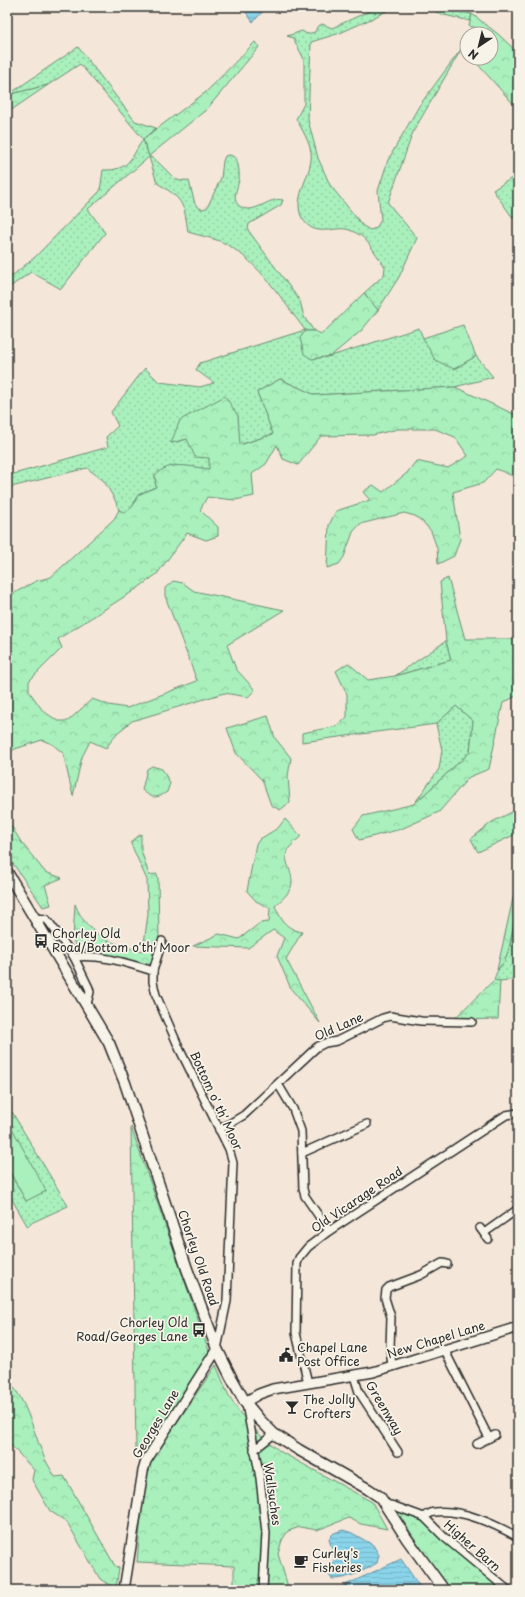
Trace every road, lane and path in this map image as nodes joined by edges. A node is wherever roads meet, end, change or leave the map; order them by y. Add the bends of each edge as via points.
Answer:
1 (7, 872) edge
2 (35, 918) junction
3 (162, 941) dead end
4 (74, 957) junction
5 (153, 971) junction
6 (87, 1004) junction
7 (472, 1022) dead end
8 (278, 1084) junction
9 (518, 1113) edge
10 (367, 1124) dead end
11 (219, 1130) junction
12 (302, 1153) junction
13 (518, 1209) edge
14 (329, 1230) junction
15 (484, 1233) dead end
16 (447, 1264) dead end
17 (518, 1327) edge
18 (217, 1349) junction
19 (444, 1349) junction
20 (392, 1366) junction
21 (354, 1376) junction
22 (308, 1383) junction
23 (245, 1402) junction
24 (274, 1434) junction
25 (477, 1444) dead end
26 (254, 1450) junction
27 (398, 1452) dead end
28 (385, 1504) junction
29 (424, 1516) junction
30 (518, 1537) edge
31 (124, 1590) edge
32 (263, 1590) edge
33 (444, 1590) edge
34 (508, 1590) edge

1 - 2 main road, Chorley Old Road
2 - 4 street via 46,919
2 - 6 main road, Chorley Old Road
3 - 5 street, Bottom o' th' Moor
4 - 5 street via 91,955
4 - 6 street via 89,988
5 - 11 street, Bottom o' th' Moor via 156,995
6 - 18 main road, Chorley Old Road via 109,1043 125,1083
7 - 8 street, Old Lane via 390,1016 383,1018 337,1041 321,1045
8 - 11 street, Old Lane via 244,1115
8 - 12 street via 299,1123
9 - 14 street, Old Vicarage Road via 506,1115
10 - 12 street
11 - 18 street, Bottom o' th' Moor via 229,1149 234,1171 230,1200 226,1301
12 - 14 street via 305,1196
13 - 15 street
14 - 22 street, Old Vicarage Road via 308,1247 297,1264 296,1332
16 - 20 street via 442,1263 386,1290 385,1298 391,1317
17 - 19 street, New Chapel Lane
18 - 23 main road, Chorley Old Road
18 - 31 street, Georges Lane via 146,1461
19 - 20 street, New Chapel Lane
19 - 25 street via 492,1437
20 - 21 street, New Chapel Lane
21 - 22 street, New Chapel Lane
21 - 27 street, Greenway via 359,1392
22 - 23 street, New Chapel Lane via 273,1389
23 - 24 main road, Chorley Old Road
23 - 26 street, Wallsuches
24 - 26 street
24 - 28 main road, Chorley Old Road via 368,1489
26 - 32 street, Wallsuches via 266,1533
28 - 29 street
28 - 33 main road, Chorley Old Road
29 - 30 street via 433,1512 465,1515
29 - 34 street, Higher Barn via 444,1537

